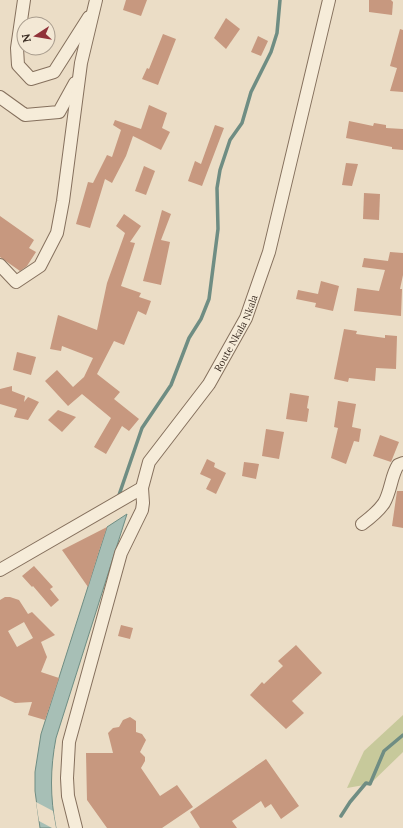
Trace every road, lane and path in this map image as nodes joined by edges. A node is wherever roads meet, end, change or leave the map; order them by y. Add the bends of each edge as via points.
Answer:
1 (24, 0) edge
2 (329, 0) edge
3 (95, 5) edge
4 (79, 76) junction
5 (0, 98) edge
6 (0, 265) edge
7 (403, 463) edge
8 (142, 488) junction
9 (362, 524) dead end
10 (0, 570) edge
11 (76, 828) edge

1 - 3 street via 18,65 31,79 54,72
2 - 8 street, Route Nkala Nkala via 269,252 246,318 210,384 150,462
3 - 4 street
4 - 5 street via 59,112 25,115
4 - 6 street via 57,233 40,266 16,282
7 - 9 street via 398,465 393,473 385,502
8 - 10 street
8 - 11 street, Route Nkala Nkala via 142,510 121,553 70,742 68,796

